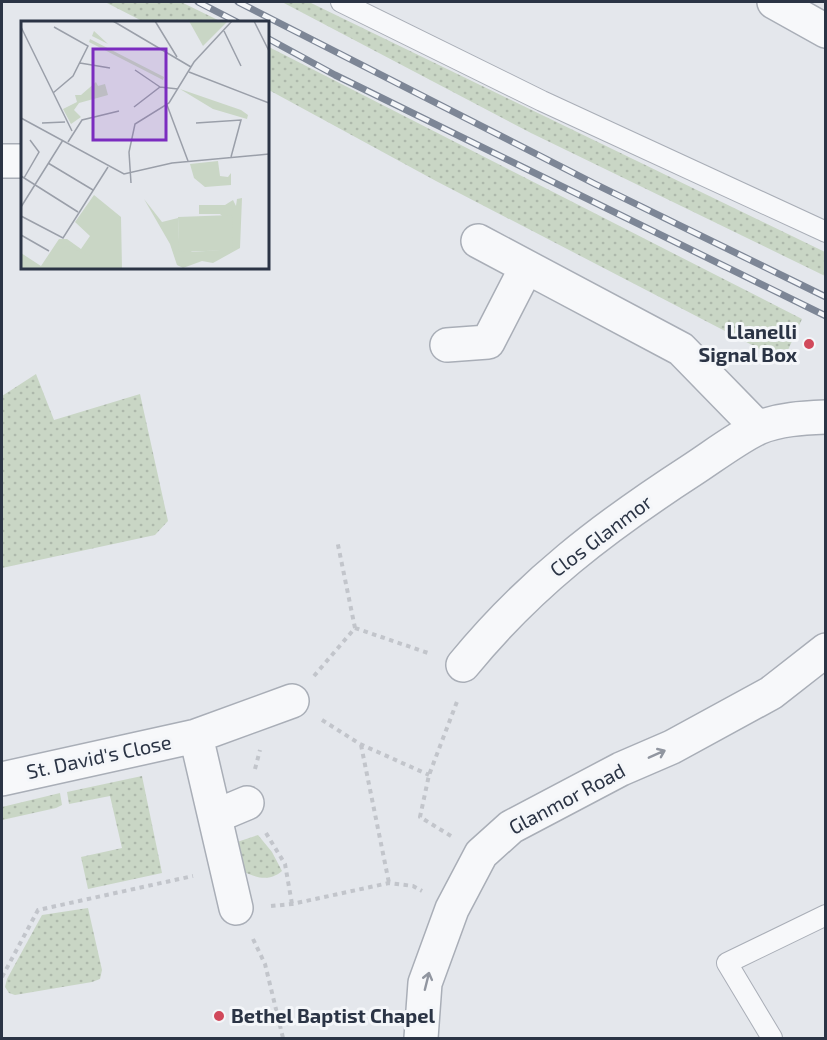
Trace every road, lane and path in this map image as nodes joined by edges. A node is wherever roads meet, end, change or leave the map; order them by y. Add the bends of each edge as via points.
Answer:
1 (341, 2) edge
2 (774, 2) edge
3 (825, 32) edge
4 (21, 160) edge
5 (2, 161) edge
6 (825, 232) edge
7 (478, 241) dead end
8 (526, 268) junction
9 (447, 345) dead end
10 (825, 417) edge
11 (758, 428) junction
12 (337, 540) dead end
13 (355, 628) junction
14 (825, 650) edge
15 (463, 665) junction
16 (292, 701) junction
17 (196, 736) junction
18 (360, 744) junction
19 (429, 775) junction
20 (2, 779) edge
21 (247, 803) junction
22 (216, 816) junction
23 (481, 854) junction
24 (228, 869) junction
25 (389, 883) junction
26 (431, 896) dead end
27 (292, 904) junction
28 (236, 908) junction
29 (825, 915) edge
30 (2, 977) edge
31 (283, 1038) edge
32 (421, 1038) edge
33 (772, 1038) edge

1 - 6 lane via 542,101
2 - 3 street
4 - 5 street
7 - 8 street
8 - 9 street via 488,342
8 - 11 street via 681,349
10 - 11 street, Clos Glanmor via 784,420
11 - 15 street, Clos Glanmor via 635,507 552,572
12 - 13 path
13 - 15 path
13 - 16 path
23 -> 14 street, Glanmor Road via 511,827 771,693
15 - 19 path via 457,705
16 - 17 street, St. David's Close
16 - 18 path
16 - 21 path via 259,752
17 - 20 street, St. David's Close
17 - 22 street, St. David's Close
18 - 19 path
18 - 25 path
19 - 23 path via 420,817
21 - 22 street
21 - 27 path via 285,864
22 - 24 street, St. David's Close
32 -> 23 street, Glanmor Road via 425,983 452,909
24 - 28 street, St. David's Close
24 - 30 path via 38,909
25 - 26 path via 413,886
25 - 27 path
27 - 28 path
28 - 31 path via 265,964
29 - 33 lane via 727,963

